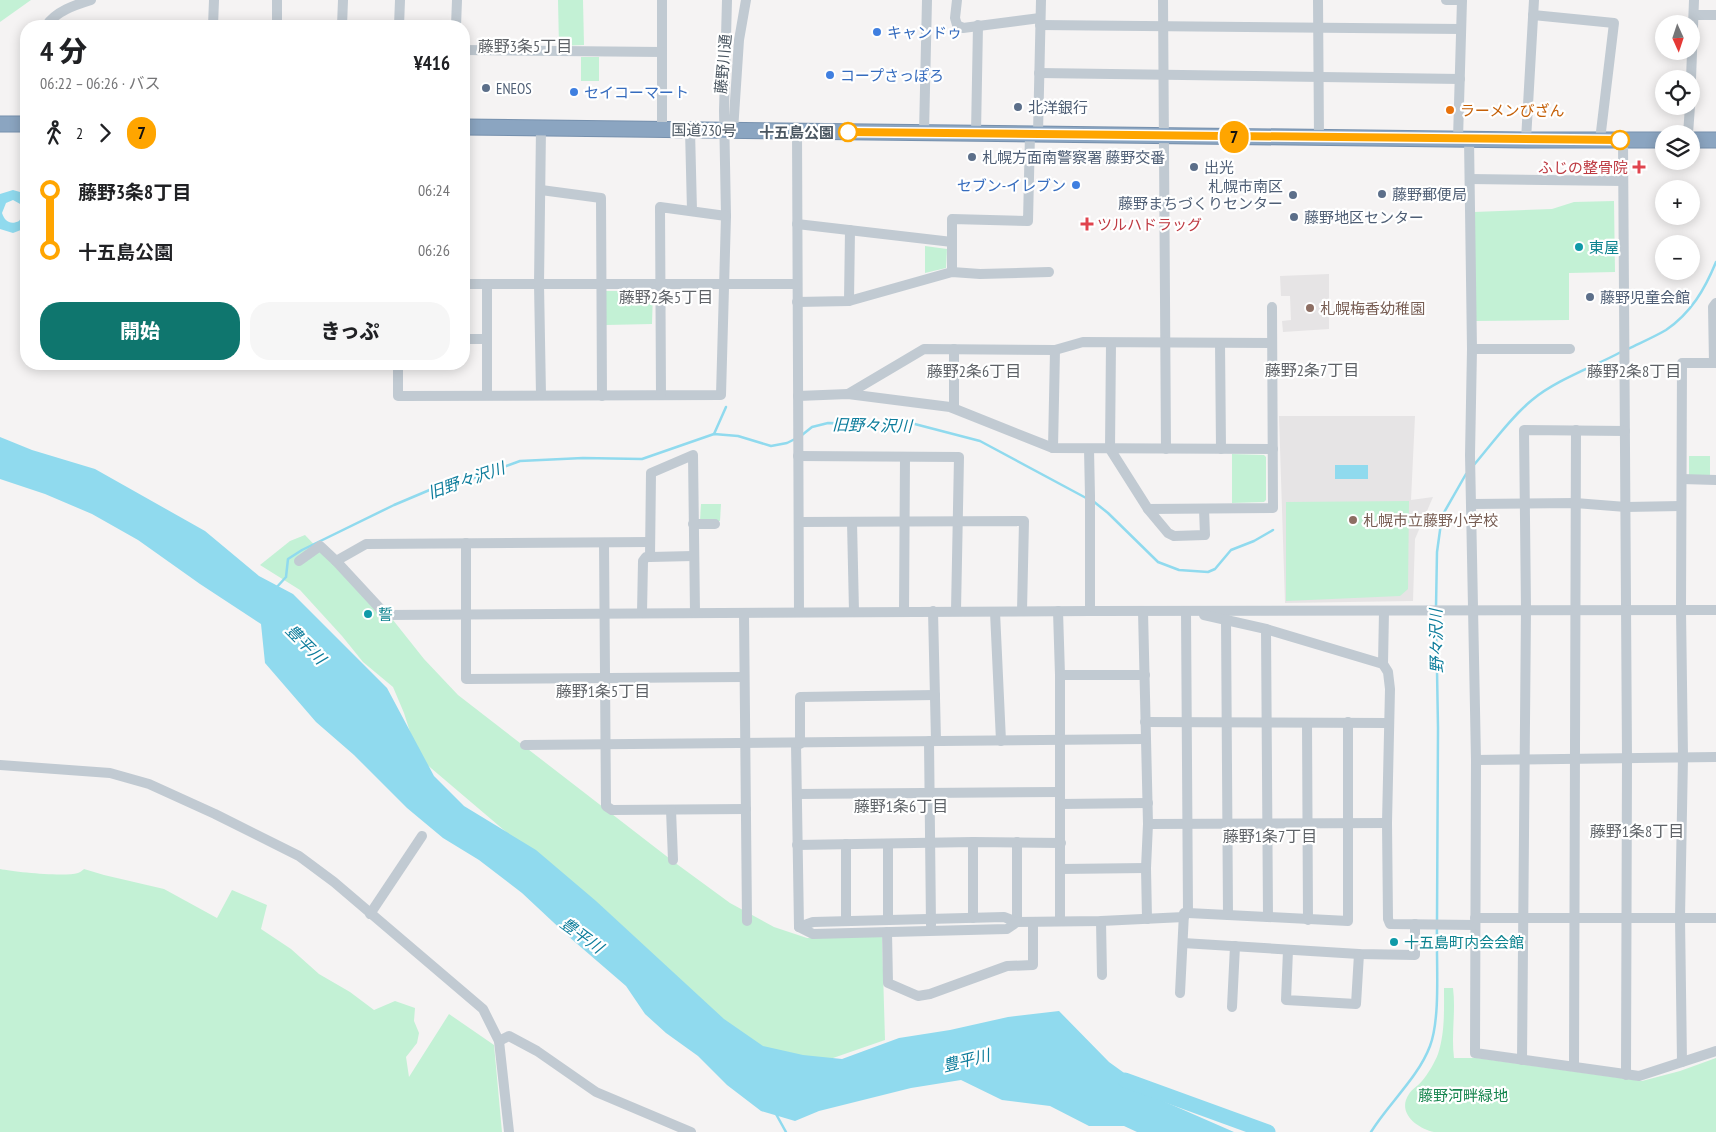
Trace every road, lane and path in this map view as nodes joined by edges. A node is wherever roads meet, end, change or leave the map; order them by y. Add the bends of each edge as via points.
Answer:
1 (91, 0) edge
2 (214, 0) edge
3 (277, 0) edge
4 (343, 0) edge
5 (400, 0) edge
6 (456, 0) edge
7 (662, 0) edge
8 (727, 0) edge
9 (746, 0) edge
10 (927, 0) edge
11 (957, 0) edge
12 (1041, 0) edge
13 (1163, 0) edge
14 (1318, 0) edge
15 (1446, 0) edge
16 (1462, 0) edge
17 (1534, 0) edge
18 (1694, 0) edge
19 (1533, 15) junction
20 (1694, 15) edge
21 (1700, 15) edge
22 (1716, 15) edge
23 (51, 20) edge
24 (213, 20) edge
25 (277, 20) edge
26 (342, 20) edge
27 (399, 20) edge
28 (456, 20) edge
29 (1040, 21) junction
30 (978, 25) junction
31 (1163, 25) junction
32 (1318, 28) junction
33 (1461, 29) junction
34 (470, 50) edge
35 (662, 52) junction
36 (1039, 73) junction
37 (1163, 75) junction
38 (1318, 78) junction
39 (1460, 79) junction
40 (0, 124) edge
41 (20, 124) edge
42 (470, 127) edge
43 (541, 128) junction
44 (662, 130) junction
45 (690, 130) junction
46 (728, 130) junction
47 (797, 131) junction
48 (924, 133) junction
49 (976, 133) junction
50 (1034, 134) junction
51 (1163, 136) junction
52 (1319, 138) junction
53 (1464, 139) junction
54 (1526, 140) junction
55 (1600, 140) junction
56 (1623, 140) junction
57 (1655, 140) edge
58 (1700, 140) edge
59 (1716, 140) edge
60 (1470, 179) junction
61 (1623, 181) junction
62 (541, 190) junction
63 (692, 211) junction
64 (726, 216) junction
65 (797, 224) junction
66 (850, 230) junction
67 (952, 242) junction
68 (952, 272) junction
69 (1049, 272) dead end
70 (470, 284) edge
71 (539, 284) junction
72 (601, 284) junction
73 (660, 284) junction
74 (724, 284) junction
75 (797, 284) junction
76 (487, 285) junction
77 (797, 302) junction
78 (849, 302) junction
79 (1716, 303) edge
80 (1272, 308) dead end
81 (470, 339) edge
82 (487, 339) junction
83 (1111, 343) junction
84 (1220, 343) junction
85 (1272, 343) junction
86 (1165, 344) junction
87 (954, 349) junction
88 (1472, 349) junction
89 (1570, 349) dead end
90 (1055, 350) junction
91 (1715, 363) edge
92 (398, 370) edge
93 (848, 394) junction
94 (487, 395) junction
95 (541, 395) junction
96 (661, 395) junction
97 (602, 396) junction
98 (798, 396) junction
99 (954, 408) junction
100 (1576, 430) junction
101 (1625, 431) junction
102 (1053, 448) junction
103 (1089, 448) junction
104 (1110, 449) junction
105 (1166, 449) junction
106 (1221, 449) junction
107 (1272, 449) junction
108 (798, 456) junction
109 (905, 457) junction
110 (1682, 479) junction
111 (1716, 480) edge
112 (1524, 503) junction
113 (1575, 503) junction
114 (1472, 504) junction
115 (1681, 506) junction
116 (1626, 507) junction
117 (1148, 509) junction
118 (1204, 509) junction
119 (958, 521) junction
120 (799, 522) junction
121 (852, 522) junction
122 (904, 522) junction
123 (693, 524) junction
124 (716, 524) dead end
125 (650, 542) junction
126 (466, 543) junction
127 (604, 543) junction
128 (693, 556) junction
129 (650, 557) junction
130 (299, 561) dead end
131 (336, 561) junction
132 (1526, 609) junction
133 (1474, 610) junction
134 (1575, 610) junction
135 (1626, 610) junction
136 (1681, 610) junction
137 (1716, 610) edge
138 (956, 611) junction
139 (1022, 611) junction
140 (1058, 611) junction
141 (1090, 611) junction
142 (1144, 611) junction
143 (1186, 611) junction
144 (1384, 611) junction
145 (799, 612) junction
146 (854, 612) junction
147 (904, 612) junction
148 (933, 612) junction
149 (995, 612) junction
150 (642, 613) junction
151 (695, 613) junction
152 (744, 613) junction
153 (605, 614) junction
154 (466, 615) junction
155 (1226, 619) junction
156 (1266, 629) junction
157 (1383, 664) junction
158 (1060, 675) junction
159 (1145, 675) junction
160 (744, 677) junction
161 (605, 679) junction
162 (935, 695) junction
163 (1145, 722) junction
164 (1187, 722) junction
165 (1226, 722) junction
166 (1266, 722) junction
167 (1348, 722) junction
168 (1307, 723) junction
169 (1388, 723) junction
170 (1145, 739) junction
171 (1060, 740) junction
172 (932, 741) junction
173 (1001, 741) junction
174 (605, 744) junction
175 (744, 744) junction
176 (798, 744) junction
177 (524, 746) dead end
178 (1683, 757) junction
179 (1716, 757) edge
180 (1524, 759) junction
181 (1576, 759) junction
182 (1627, 759) junction
183 (1476, 760) junction
184 (0, 766) edge
185 (929, 792) junction
186 (1060, 792) junction
187 (797, 794) junction
188 (1148, 803) junction
189 (1060, 804) junction
190 (746, 809) junction
191 (671, 810) junction
192 (1387, 823) junction
193 (1148, 824) junction
194 (1188, 824) junction
195 (1227, 824) junction
196 (1268, 824) junction
197 (1306, 824) junction
198 (1348, 824) junction
199 (422, 836) dead end
200 (973, 842) junction
201 (1017, 842) junction
202 (930, 843) junction
203 (1060, 843) junction
204 (846, 844) junction
205 (888, 844) junction
206 (797, 846) junction
207 (672, 860) dead end
208 (1146, 868) junction
209 (1060, 869) junction
210 (370, 914) junction
211 (1186, 915) junction
212 (1228, 915) junction
213 (1268, 917) junction
214 (973, 918) junction
215 (1523, 918) junction
216 (1574, 918) junction
217 (1680, 918) junction
218 (1716, 918) edge
219 (930, 919) junction
220 (1147, 919) junction
221 (1627, 919) junction
222 (888, 920) junction
223 (1308, 920) junction
224 (747, 921) dead end
225 (846, 921) junction
226 (1060, 921) junction
227 (1101, 921) junction
228 (1475, 921) junction
229 (1017, 922) junction
230 (1033, 922) junction
231 (1418, 924) junction
232 (799, 927) junction
233 (931, 930) junction
234 (887, 932) junction
235 (1183, 943) junction
236 (1235, 946) junction
237 (1288, 950) junction
238 (1359, 954) junction
239 (1102, 975) dead end
240 (1180, 994) dead end
241 (1232, 1007) dead end
242 (500, 1041) junction
243 (1716, 1051) edge
244 (1522, 1060) junction
245 (1682, 1062) junction
246 (1574, 1066) junction
247 (1626, 1075) junction
248 (509, 1132) edge
249 (690, 1132) edge

1 - 23 street via 65,10
2 - 24 street
3 - 25 street
4 - 26 street
5 - 27 street
6 - 28 street
7 - 35 street
8 - 46 street, 藤野川通
9 - 46 street, 藤野川通
10 - 48 street
11 - 30 street via 957,25 963,28
12 - 29 street
13 - 31 street
14 - 32 street
15 - 16 street
16 - 33 street
17 - 19 street
18 - 20 street
19 - 54 street
19 - 55 street via 1614,23
21 - 22 street
29 - 30 street
29 - 31 street
29 - 36 street
30 - 49 street
31 - 32 street
31 - 37 street
32 - 33 street
32 - 38 street
33 - 39 street
34 - 35 street
35 - 44 street
36 - 37 street
36 - 50 street
37 - 38 street
37 - 51 street
38 - 39 street
38 - 52 street
39 - 53 street
40 - 41 highway
42 - 43 highway, 国道230号
43 - 44 highway, 国道230号
43 - 62 street
44 - 45 highway, 国道230号
45 - 46 highway, 国道230号
45 - 63 street
46 - 47 highway, 国道230号
46 - 64 street
47 - 48 highway, 国道230号
47 - 65 street
48 - 49 highway, 国道230号
49 - 50 highway, 国道230号
50 - 51 highway, 国道230号
50 - 67 street via 1028,221 952,219
51 - 52 highway, 国道230号
51 - 86 street
52 - 53 highway, 国道230号
53 - 54 highway, 国道230号
53 - 60 street
54 - 55 highway, 国道230号
55 - 56 highway, 国道230号
56 - 57 highway, 国道230号
56 - 61 street
58 - 59 highway
60 - 61 street
60 - 88 street
61 - 101 street
62 - 71 street
62 - 72 street via 600,198
63 - 64 street
63 - 73 street via 660,206
64 - 74 street
65 - 66 street
65 - 75 street
66 - 67 street
66 - 78 street
67 - 68 street
68 - 69 street
68 - 78 street
70 - 76 street
71 - 72 street
71 - 76 street
71 - 95 street
72 - 73 street
72 - 97 street
73 - 74 street
73 - 96 street
74 - 75 street
74 - 96 street via 721,395
75 - 77 street
76 - 82 street
77 - 78 street
77 - 98 street
79 - 91 street via 1713,307
80 - 85 street
81 - 82 street
82 - 94 street
83 - 86 street
83 - 90 street via 1083,342
83 - 104 street
84 - 85 street
84 - 86 street
84 - 106 street
85 - 107 street
86 - 105 street
87 - 90 street
87 - 93 street via 924,349
87 - 99 street
88 - 89 street
88 - 114 street
90 - 102 street
91 - 110 street via 1682,363
92 - 94 street via 398,396
93 - 98 street
93 - 99 street
94 - 95 street
95 - 97 street
96 - 97 street
98 - 108 street
99 - 102 street
100 - 101 street
100 - 112 street via 1524,430
100 - 113 street
101 - 116 street
102 - 103 street
103 - 104 street
103 - 141 street
104 - 105 street
104 - 117 street
105 - 106 street
106 - 107 street
107 - 118 street via 1273,508
108 - 109 street
108 - 120 street
109 - 119 street via 959,457
109 - 122 street
110 - 111 street
110 - 115 street
112 - 113 street
112 - 114 street
112 - 132 street
113 - 116 street
113 - 134 street
114 - 133 street
115 - 116 street
115 - 136 street
116 - 135 street
117 - 118 street
117 - 118 street via 1174,536 1205,535
119 - 122 street
119 - 138 street
119 - 139 street via 1024,521
120 - 121 street
120 - 145 street
121 - 122 street
121 - 146 street
122 - 147 street
123 - 124 street
123 - 125 street via 693,455 650,473
123 - 128 street
125 - 127 street
125 - 129 street
126 - 127 street
126 - 131 street via 366,544
126 - 154 street
127 - 153 street
128 - 129 street
128 - 151 street
129 - 150 street via 643,561
130 - 131 street via 320,546
131 - 154 street via 386,615
132 - 133 street
132 - 134 street
132 - 180 street
133 - 144 street
133 - 183 street
134 - 135 street
134 - 181 street
135 - 136 street
135 - 182 street
136 - 137 street
136 - 178 street
138 - 148 street
138 - 149 street
139 - 140 street
139 - 149 street
140 - 141 street
140 - 158 street
141 - 142 street
142 - 143 street
142 - 159 street
143 - 144 street
143 - 155 street
143 - 164 street
144 - 157 street
145 - 146 street
145 - 152 street
146 - 147 street
147 - 148 street
148 - 162 street
149 - 173 street
150 - 151 street
150 - 153 street
151 - 152 street
152 - 160 street
153 - 154 street
153 - 161 street
154 - 161 street via 466,679
155 - 156 street
155 - 165 street
156 - 157 street
156 - 166 street
157 - 169 street via 1388,672 1390,689
158 - 159 street
158 - 171 street
159 - 163 street
160 - 161 street
160 - 175 street
161 - 174 street
162 - 172 street
162 - 176 street via 800,697
163 - 164 street
163 - 170 street
164 - 165 street
164 - 194 street
165 - 166 street
165 - 195 street
166 - 168 street
166 - 196 street
167 - 168 street
167 - 169 street
167 - 198 street
168 - 197 street
169 - 192 street
170 - 171 street
170 - 188 street
171 - 173 street
171 - 186 street
172 - 173 street
172 - 176 street
172 - 185 street
174 - 175 street
174 - 177 street
174 - 191 street via 606,806 612,810
175 - 176 street
175 - 190 street
176 - 187 street
178 - 179 street
178 - 182 street
178 - 217 street
180 - 181 street
180 - 183 street
180 - 215 street
181 - 182 street
181 - 216 street
182 - 221 street
183 - 228 street
184 - 210 street via 110,773 149,784 299,856
185 - 186 street
185 - 187 street
185 - 202 street
186 - 189 street
187 - 206 street
188 - 189 street
188 - 193 street
189 - 203 street
190 - 191 street
190 - 224 street
191 - 207 street
192 - 198 street
192 - 231 street via 1388,919 1390,924
193 - 194 street
193 - 208 street
194 - 195 street
194 - 211 street
195 - 196 street
195 - 212 street
196 - 197 street
196 - 213 street
197 - 198 street
197 - 223 street
198 - 223 street via 1348,921
199 - 210 street
200 - 201 street
200 - 202 street
200 - 214 street
201 - 203 street
201 - 229 street
202 - 205 street
202 - 219 street
203 - 209 street
204 - 205 street
204 - 206 street
204 - 225 street
205 - 222 street
206 - 232 street
208 - 209 street
208 - 220 street
209 - 226 street
210 - 242 street via 484,1009
211 - 212 street
211 - 220 street
211 - 235 street
212 - 213 street
213 - 223 street
214 - 219 street
214 - 229 street via 1004,917
215 - 216 street
215 - 228 street
215 - 244 street
216 - 221 street
216 - 246 street
217 - 218 street
217 - 221 street
217 - 245 street
219 - 222 street
219 - 233 street
220 - 227 street
221 - 247 street
222 - 225 street
225 - 232 street via 813,922
226 - 227 street
226 - 230 street
227 - 239 street
228 - 231 street
228 - 244 street via 1476,1053
229 - 230 street
229 - 233 street via 1007,929
230 - 234 street via 1033,965 1007,966 918,996 888,983
231 - 238 street via 1415,955
232 - 234 street via 813,934
233 - 234 street
235 - 236 street
235 - 240 street
236 - 237 street
236 - 241 street
237 - 238 street
237 - 238 street via 1286,1000 1356,1004
242 - 248 street
242 - 249 street via 509,1036 537,1051 596,1092
243 - 245 street
244 - 246 street
245 - 247 street via 1638,1076
246 - 247 street

